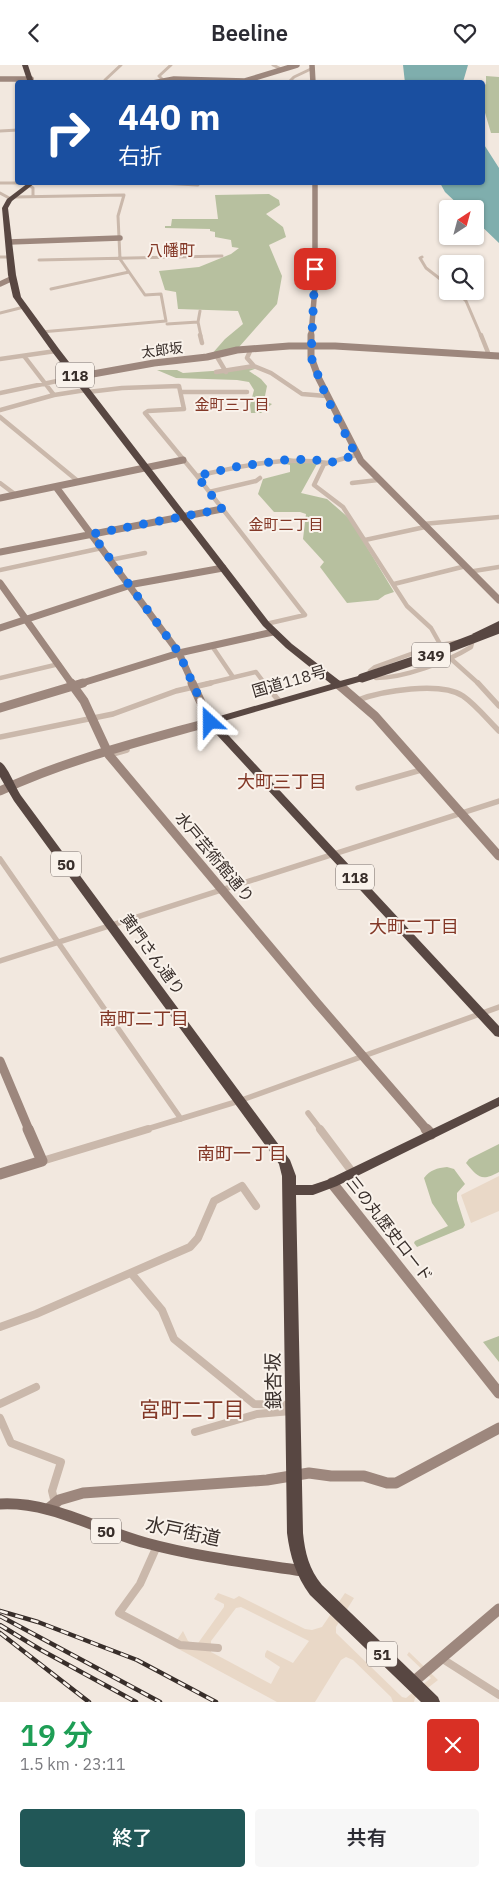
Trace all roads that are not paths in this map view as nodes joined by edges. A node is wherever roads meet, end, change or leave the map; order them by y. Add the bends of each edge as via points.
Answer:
1 (25, 65) edge
2 (121, 65) edge
3 (171, 65) edge
4 (273, 65) edge
5 (297, 65) edge
6 (312, 67) edge
7 (283, 70) junction
8 (0, 79) edge
9 (104, 79) dead end
10 (163, 79) joint
11 (16, 80) edge
12 (31, 80) edge
13 (204, 80) edge
14 (248, 80) edge
15 (291, 80) edge
16 (313, 80) edge
17 (15, 130) edge
18 (0, 131) edge
19 (0, 183) edge
20 (15, 183) edge
21 (30, 185) edge
22 (32, 185) edge
23 (160, 185) edge
24 (198, 185) dead end
25 (315, 185) edge
26 (0, 193) edge
27 (33, 196) junction
28 (13, 198) junction
29 (3, 224) edge
30 (120, 238) junction
31 (8, 242) junction
32 (222, 256) dead end
33 (0, 257) edge
34 (10, 257) junction
35 (422, 257) dead end
36 (120, 259) junction
37 (39, 260) dead end
38 (129, 272) junction
39 (12, 278) junction
40 (439, 278) edge
41 (0, 284) edge
42 (51, 289) dead end
43 (465, 300) edge
44 (24, 307) junction
45 (200, 311) dead end
46 (0, 313) edge
47 (198, 322) junction
48 (167, 323) dead end
49 (41, 332) junction
50 (202, 343) dead end
51 (310, 346) junction
52 (251, 349) junction
53 (56, 351) junction
54 (499, 351) edge
55 (216, 355) junction
56 (489, 355) junction
57 (24, 356) junction
58 (499, 356) edge
59 (0, 359) edge
60 (254, 366) junction
61 (216, 372) dead end
62 (226, 372) junction
63 (76, 377) junction
64 (45, 382) junction
65 (87, 391) junction
66 (247, 392) dead end
67 (0, 393) edge
68 (181, 393) junction
69 (54, 395) junction
70 (326, 396) junction
71 (0, 410) edge
72 (0, 417) edge
73 (356, 455) junction
74 (183, 460) junction
75 (329, 463) junction
76 (147, 468) junction
77 (197, 476) junction
78 (260, 478) dead end
79 (378, 480) junction
80 (79, 482) junction
81 (0, 483) edge
82 (352, 483) dead end
83 (56, 487) junction
84 (209, 492) junction
85 (16, 495) junction
86 (0, 498) edge
87 (222, 509) junction
88 (184, 515) junction
89 (499, 517) edge
90 (424, 526) junction
91 (92, 534) junction
92 (365, 540) junction
93 (444, 546) junction
94 (102, 548) junction
95 (0, 552) edge
96 (145, 553) dead end
97 (110, 560) junction
98 (224, 567) junction
99 (466, 567) junction
100 (499, 567) edge
101 (0, 570) edge
102 (474, 571) junction
103 (0, 583) edge
104 (394, 584) junction
105 (129, 585) junction
106 (3, 591) edge
107 (499, 593) edge
108 (499, 601) edge
109 (27, 620) junction
110 (499, 624) edge
111 (0, 628) edge
112 (270, 628) junction
113 (499, 629) edge
114 (499, 634) edge
115 (468, 642) junction
116 (440, 644) junction
117 (212, 646) junction
118 (179, 653) junction
119 (450, 658) junction
120 (59, 664) junction
121 (380, 673) dead end
122 (0, 677) edge
123 (233, 677) junction
124 (73, 684) junction
125 (339, 685) junction
126 (194, 686) junction
127 (358, 700) junction
128 (280, 702) junction
129 (499, 706) edge
130 (0, 708) edge
131 (93, 719) junction
132 (210, 722) junction
133 (499, 731) edge
134 (0, 737) edge
135 (128, 750) dead end
136 (108, 753) junction
137 (0, 765) edge
138 (421, 770) junction
139 (358, 788) dead end
140 (5, 789) edge
141 (499, 801) edge
142 (461, 814) junction
143 (335, 855) junction
144 (499, 856) edge
145 (0, 859) edge
146 (224, 891) junction
147 (111, 927) junction
148 (59, 942) junction
149 (0, 961) edge
150 (499, 1007) edge
151 (481, 1013) junction
152 (499, 1033) edge
153 (363, 1055) junction
154 (0, 1061) edge
155 (239, 1101) junction
156 (499, 1101) edge
157 (308, 1113) dead end
158 (181, 1119) junction
159 (431, 1134) junction
160 (42, 1161) junction
161 (353, 1173) junction
162 (0, 1174) edge
163 (332, 1183) junction
164 (289, 1190) junction
165 (256, 1206) dead end
166 (131, 1273) junction
167 (0, 1327) edge
168 (36, 1387) dead end
169 (499, 1393) edge
170 (0, 1404) edge
171 (293, 1408) junction
172 (0, 1418) edge
173 (499, 1428) edge
174 (195, 1432) dead end
175 (294, 1475) junction
176 (1, 1503) edge
177 (51, 1506) junction
178 (157, 1546) junction
179 (302, 1571) junction
180 (499, 1609) edge
181 (218, 1648) dead end
182 (441, 1657) junction
183 (412, 1683) junction
184 (499, 1695) edge
185 (432, 1702) edge

1 - 12 highway
2 - 9 street
3 - 10 street via 159,76
4 - 7 street
5 - 7 street
6 - 15 street
6 - 16 street
7 - 14 street
8 - 11 street
10 - 13 street
17 - 18 street
19 - 20 street
21 - 28 highway
22 - 27 street
23 - 24 street
25 - 51 street via 315,292
26 - 28 street
27 - 28 street
27 - 30 street via 124,195 118,216
28 - 29 highway, 118 via 5,208
29 - 31 highway, 118
30 - 31 street
30 - 36 street
31 - 34 highway, 118
32 - 36 street
33 - 34 street
34 - 39 highway, 118
35 - 40 street via 426,268
36 - 37 street
36 - 38 street
38 - 42 street
38 - 49 street via 145,295 161,294 166,321
39 - 41 street
39 - 44 highway, 国道118号 / 118
43 - 56 street
44 - 46 street
44 - 49 highway, 国道118号 / 118
45 - 47 street
47 - 48 street
47 - 50 street
49 - 53 highway, 国道118号 / 118
51 - 52 street, 太郎坂
51 - 56 street, 太郎坂
51 - 70 street
52 - 55 street, 太郎坂
52 - 60 street via 247,358
53 - 57 street
53 - 63 highway, 国道118号 / 118
54 - 56 street
55 - 62 street
55 - 63 street, 太郎坂
56 - 58 street, 太郎坂
57 - 59 street
57 - 64 street
60 - 62 street
60 - 70 street via 271,373 302,394
61 - 62 street
63 - 64 street
63 - 65 highway, 国道118号 / 118
64 - 67 street
64 - 69 street
65 - 68 street via 179,386
65 - 69 street
65 - 76 highway, 国道118号 / 118
66 - 68 street
68 - 74 street via 184,409 145,413
69 - 71 street
70 - 73 street
72 - 80 street
73 - 75 street
73 - 79 street
74 - 76 street
74 - 77 street
75 - 77 street via 312,459 284,460
75 - 92 street via 324,464 314,485 343,507
76 - 80 street
76 - 88 highway, 国道118号 / 118
77 - 84 street
78 - 84 street
79 - 82 street
79 - 90 street
80 - 83 street
81 - 85 street
83 - 85 street
83 - 91 street
84 - 87 street
85 - 86 street
87 - 88 street
87 - 112 street via 305,615
88 - 91 street
88 - 98 highway, 国道118号 / 118
89 - 90 street
90 - 92 street
90 - 93 street
91 - 94 street
91 - 95 street
92 - 104 street
93 - 99 street
93 - 102 street
94 - 97 street
94 - 101 street
96 - 97 street
97 - 105 street
98 - 105 street
98 - 112 highway, 国道118号 / 118
99 - 104 street
99 - 108 street
100 - 102 street
102 - 107 street
103 - 106 street, 水戸芸術館通り
104 - 116 street via 407,606 431,628
105 - 109 street
105 - 118 street
106 - 109 street, 水戸芸術館通り
109 - 111 street
109 - 120 street, 水戸芸術館通り
110 - 115 highway, 349
112 - 117 street
112 - 125 highway, 国道118号 / 118
113 - 125 highway, 349, bridge
114 - 115 highway, 349
115 - 116 street via 457,640
115 - 119 street via 466,651
115 - 121 highway, 349
116 - 119 street via 375,667 371,673 384,679
117 - 118 street
117 - 123 street
118 - 124 street
118 - 126 street
119 - 129 street via 486,689
120 - 122 street
120 - 124 street, 水戸芸術館通り
123 - 126 street
123 - 128 street via 256,672
124 - 130 street
124 - 131 street, 水戸芸術館通り
125 - 127 street
125 - 128 highway, 国道118号
126 - 131 street
126 - 132 street
127 - 133 street via 395,690 447,689 463,696
127 - 138 street via 388,729
128 - 132 highway, 国道118号
131 - 134 street
131 - 136 street, 水戸芸術館通り
132 - 136 street
132 - 143 highway, 118
135 - 136 street
136 - 140 street
136 - 146 street, 水戸芸術館通り
137 - 140 highway, 黄門さん通り / 50
138 - 139 street
138 - 142 street
140 - 147 highway, 黄門さん通り / 50
141 - 142 street
142 - 143 street
142 - 144 street
143 - 146 street
143 - 151 highway, 118
145 - 148 street
146 - 147 street
146 - 153 street, 水戸芸術館通り
147 - 148 street
147 - 155 highway, 黄門さん通り / 50
148 - 149 street
148 - 158 street
150 - 151 street
151 - 152 highway, 118
151 - 153 street
153 - 155 street
153 - 159 street, 水戸芸術館通り
154 - 160 street
155 - 158 street
155 - 164 highway, 黄門さん通り / 50 via 285,1163
156 - 159 highway, 三の丸歴史ロード
157 - 161 street
158 - 160 street
159 - 161 highway, 三の丸歴史ロード
160 - 162 street
161 - 163 highway, 三の丸歴史ロード
163 - 164 highway via 313,1190
163 - 169 street, 三の丸歴史ロード
164 - 171 highway, 銀杏坂 / 50
165 - 166 street via 242,1186 214,1201 198,1238 190,1247
166 - 167 street
166 - 171 street via 162,1310 174,1339 254,1404
168 - 170 street
171 - 174 street via 257,1413
171 - 175 highway, 銀杏坂 / 50
172 - 177 street via 11,1443 61,1462 53,1483
173 - 175 street via 396,1483 364,1476
175 - 177 street via 267,1481 83,1493
175 - 179 highway, 銀杏坂 / 50 via 296,1539
176 - 177 main road, 水戸街道 / 50
177 - 178 main road, 水戸街道 / 50 via 110,1532
178 - 179 main road, 水戸街道 / 50
178 - 181 street via 140,1584 119,1613 180,1645
179 - 183 highway, 51 via 316,1590
180 - 182 street
182 - 183 street
182 - 184 street
183 - 185 highway, 51

